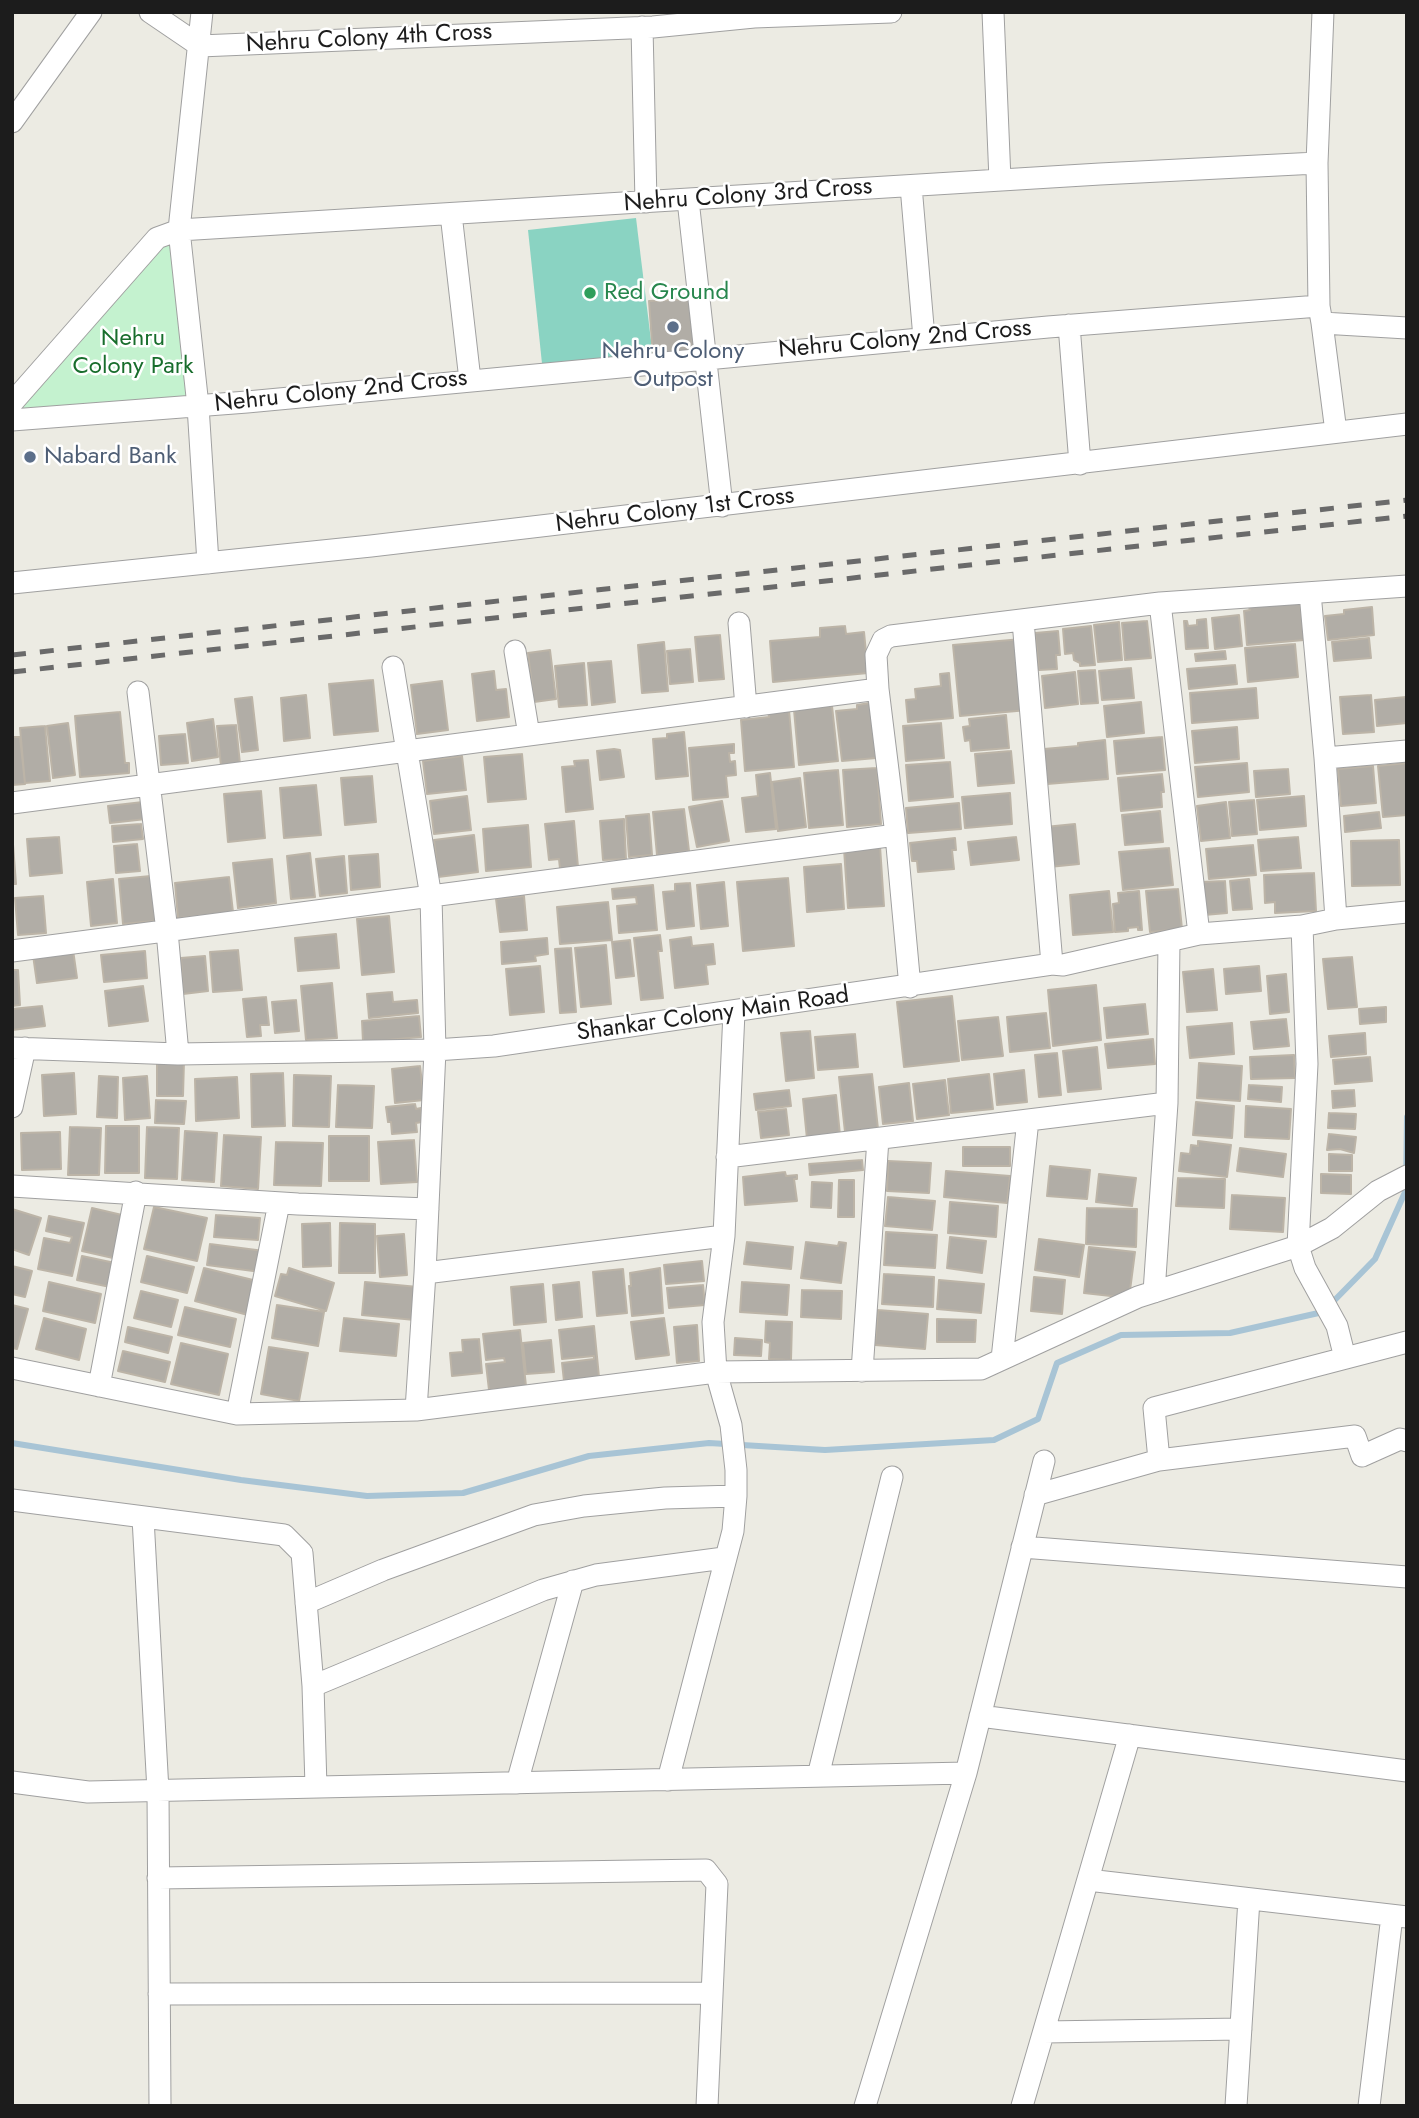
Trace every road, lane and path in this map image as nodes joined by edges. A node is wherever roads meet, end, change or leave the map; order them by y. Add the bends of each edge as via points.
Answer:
1 (91, 12) edge
2 (150, 12) edge
3 (202, 12) edge
4 (891, 12) edge
5 (993, 12) edge
6 (1323, 12) edge
7 (692, 18) edge
8 (642, 27) junction
9 (200, 46) junction
10 (12, 122) edge
11 (1317, 163) junction
12 (1000, 180) junction
13 (911, 186) junction
14 (688, 200) junction
15 (646, 202) junction
16 (451, 214) junction
17 (180, 221) junction
18 (1320, 314) junction
19 (1069, 325) junction
20 (1407, 328) edge
21 (924, 338) junction
22 (707, 359) junction
23 (470, 380) junction
24 (12, 403) edge
25 (198, 406) junction
26 (12, 420) edge
27 (1407, 424) edge
28 (1336, 432) junction
29 (1080, 464) junction
30 (722, 506) junction
31 (208, 563) junction
32 (12, 583) edge
33 (1407, 586) edge
34 (1310, 593) junction
35 (1160, 603) junction
36 (1023, 621) junction
37 (739, 623) dead end
38 (515, 651) dead end
39 (393, 667) dead end
40 (878, 689) junction
41 (138, 692) dead end
42 (747, 707) junction
43 (529, 735) junction
44 (408, 751) junction
45 (1407, 751) edge
46 (1325, 758) junction
47 (151, 785) junction
48 (12, 803) edge
49 (895, 835) junction
50 (431, 897) junction
51 (1407, 912) edge
52 (1336, 919) junction
53 (1302, 926) junction
54 (167, 931) junction
55 (1199, 934) junction
56 (1169, 942) junction
57 (12, 951) edge
58 (1052, 964) junction
59 (910, 987) junction
60 (734, 1012) junction
61 (18, 1048) edge
62 (435, 1050) junction
63 (178, 1054) junction
64 (1167, 1103) junction
65 (12, 1107) edge
66 (1028, 1120) junction
67 (878, 1139) junction
68 (727, 1157) junction
69 (1407, 1176) edge
70 (12, 1186) edge
71 (136, 1192) junction
72 (279, 1203) junction
73 (428, 1209) junction
74 (723, 1236) junction
75 (1298, 1246) junction
76 (425, 1273) junction
77 (1154, 1292) junction
78 (1407, 1342) edge
79 (1345, 1358) junction
80 (1002, 1359) junction
81 (12, 1368) edge
82 (862, 1371) junction
83 (716, 1372) junction
84 (99, 1386) junction
85 (416, 1410) junction
86 (237, 1414) junction
87 (1407, 1441) edge
88 (1159, 1460) junction
89 (1044, 1461) dead end
90 (892, 1477) dead end
91 (1035, 1495) junction
92 (736, 1496) junction
93 (12, 1500) edge
94 (143, 1518) junction
95 (1022, 1547) junction
96 (724, 1558) junction
97 (1407, 1577) edge
98 (573, 1581) junction
99 (306, 1603) junction
100 (313, 1686) junction
101 (980, 1716) junction
102 (1130, 1735) junction
103 (1407, 1771) edge
104 (966, 1773) junction
105 (818, 1776) junction
106 (668, 1780) junction
107 (12, 1782) edge
108 (517, 1783) junction
109 (316, 1787) junction
110 (158, 1791) junction
111 (158, 1878) junction
112 (1088, 1880) junction
113 (1249, 1899) junction
114 (1400, 1916) edge
115 (711, 1993) junction
116 (159, 1994) junction
117 (1241, 2029) junction
118 (1044, 2032) junction
119 (160, 2106) edge
120 (708, 2106) edge
121 (865, 2106) edge
122 (1022, 2106) edge
123 (1236, 2106) edge
124 (1369, 2106) edge

1 - 10 street
2 - 9 street
3 - 9 street
4 - 7 street, Nehru Colony 4th Cross
5 - 12 street
6 - 11 street
7 - 8 street, Nehru Colony 4th Cross
8 - 9 street, Nehru Colony 4th Cross
8 - 15 street
9 - 17 street
11 - 12 street, Nehru Colony 3rd Cross
11 - 18 street
12 - 13 street, Nehru Colony 3rd Cross
13 - 14 street, Nehru Colony 3rd Cross
13 - 21 street
14 - 15 street, Nehru Colony 3rd Cross
14 - 22 street
15 - 16 street, Nehru Colony 3rd Cross
16 - 17 street, Nehru Colony 3rd Cross
16 - 23 street
17 - 24 street, Nehru Colony 3rd Cross via 157,238
17 - 25 street
18 - 19 street, Nehru Colony 2nd Cross
18 - 20 street, Nehru Colony 2nd Cross
18 - 28 street
19 - 21 street, Nehru Colony 2nd Cross
19 - 29 street
21 - 22 street, Nehru Colony 2nd Cross
22 - 23 street, Nehru Colony 2nd Cross
22 - 30 street
23 - 25 street, Nehru Colony 2nd Cross
25 - 26 street, Nehru Colony 2nd Cross
25 - 31 street
27 - 28 street, Nehru Colony 1st Cross
28 - 29 street, Nehru Colony 1st Cross
29 - 30 street, Nehru Colony 1st Cross
30 - 31 street, Nehru Colony 1st Cross
31 - 32 street, Nehru Colony 1st Cross
33 - 34 street
34 - 35 street
34 - 46 street
35 - 36 street
35 - 55 street
36 - 40 street via 891,636 876,655
36 - 58 street
37 - 42 street
38 - 43 street
39 - 44 street
40 - 42 street
40 - 49 street
41 - 47 street
42 - 43 street
43 - 44 street
44 - 47 street
44 - 50 street
45 - 46 street
46 - 52 street
47 - 48 street
47 - 54 street
49 - 50 street
49 - 59 street
50 - 54 street
50 - 62 street
51 - 52 street, Shankar Colony Main Road
52 - 53 street, Shankar Colony Main Road
53 - 55 street, Shankar Colony Main Road
53 - 75 street via 1307,1063
54 - 57 street
54 - 63 street
55 - 56 street, Shankar Colony Main Road
56 - 58 street, Shankar Colony Main Road
56 - 64 street
58 - 59 street, Shankar Colony Main Road
59 - 60 street, Shankar Colony Main Road
60 - 62 street, Shankar Colony Main Road
60 - 68 street
61 - 63 street, Shankar Colony Main Road
61 - 65 street
62 - 63 street, Shankar Colony Main Road
62 - 73 street
64 - 66 street
64 - 77 street
66 - 67 street
66 - 80 street
67 - 68 street
67 - 82 street
68 - 74 street
69 - 75 street
70 - 71 street
71 - 72 street
71 - 84 street
72 - 73 street
72 - 86 street
73 - 76 street
74 - 76 street
74 - 83 street via 713,1322
75 - 77 street
75 - 79 street
76 - 85 street
77 - 80 street
78 - 79 street
79 - 88 street via 1154,1408
80 - 82 street via 981,1369
81 - 84 street
82 - 83 street
83 - 85 street
83 - 92 street via 731,1425
84 - 86 street
85 - 86 street
87 - 88 street via 1400,1439 1362,1456 1355,1436
88 - 91 street
89 - 91 street
90 - 105 street
91 - 95 street
92 - 96 street via 733,1531
92 - 99 street via 665,1497 534,1515
93 - 94 street
94 - 99 street via 284,1535 302,1553
94 - 110 street
95 - 97 street
95 - 101 street
96 - 98 street
96 - 106 street
98 - 100 street
98 - 108 street
99 - 100 street
100 - 109 street
101 - 102 street
101 - 104 street
102 - 103 street
102 - 112 street
104 - 105 street
104 - 121 street
105 - 106 street
106 - 108 street
107 - 110 street via 88,1792
108 - 109 street
109 - 110 street
110 - 111 street
111 - 115 street via 706,1870 718,1884
111 - 116 street
112 - 113 street
112 - 118 street
113 - 114 street
113 - 117 street
114 - 124 street
115 - 116 street
115 - 120 street
116 - 119 street
117 - 118 street
117 - 123 street
118 - 122 street

